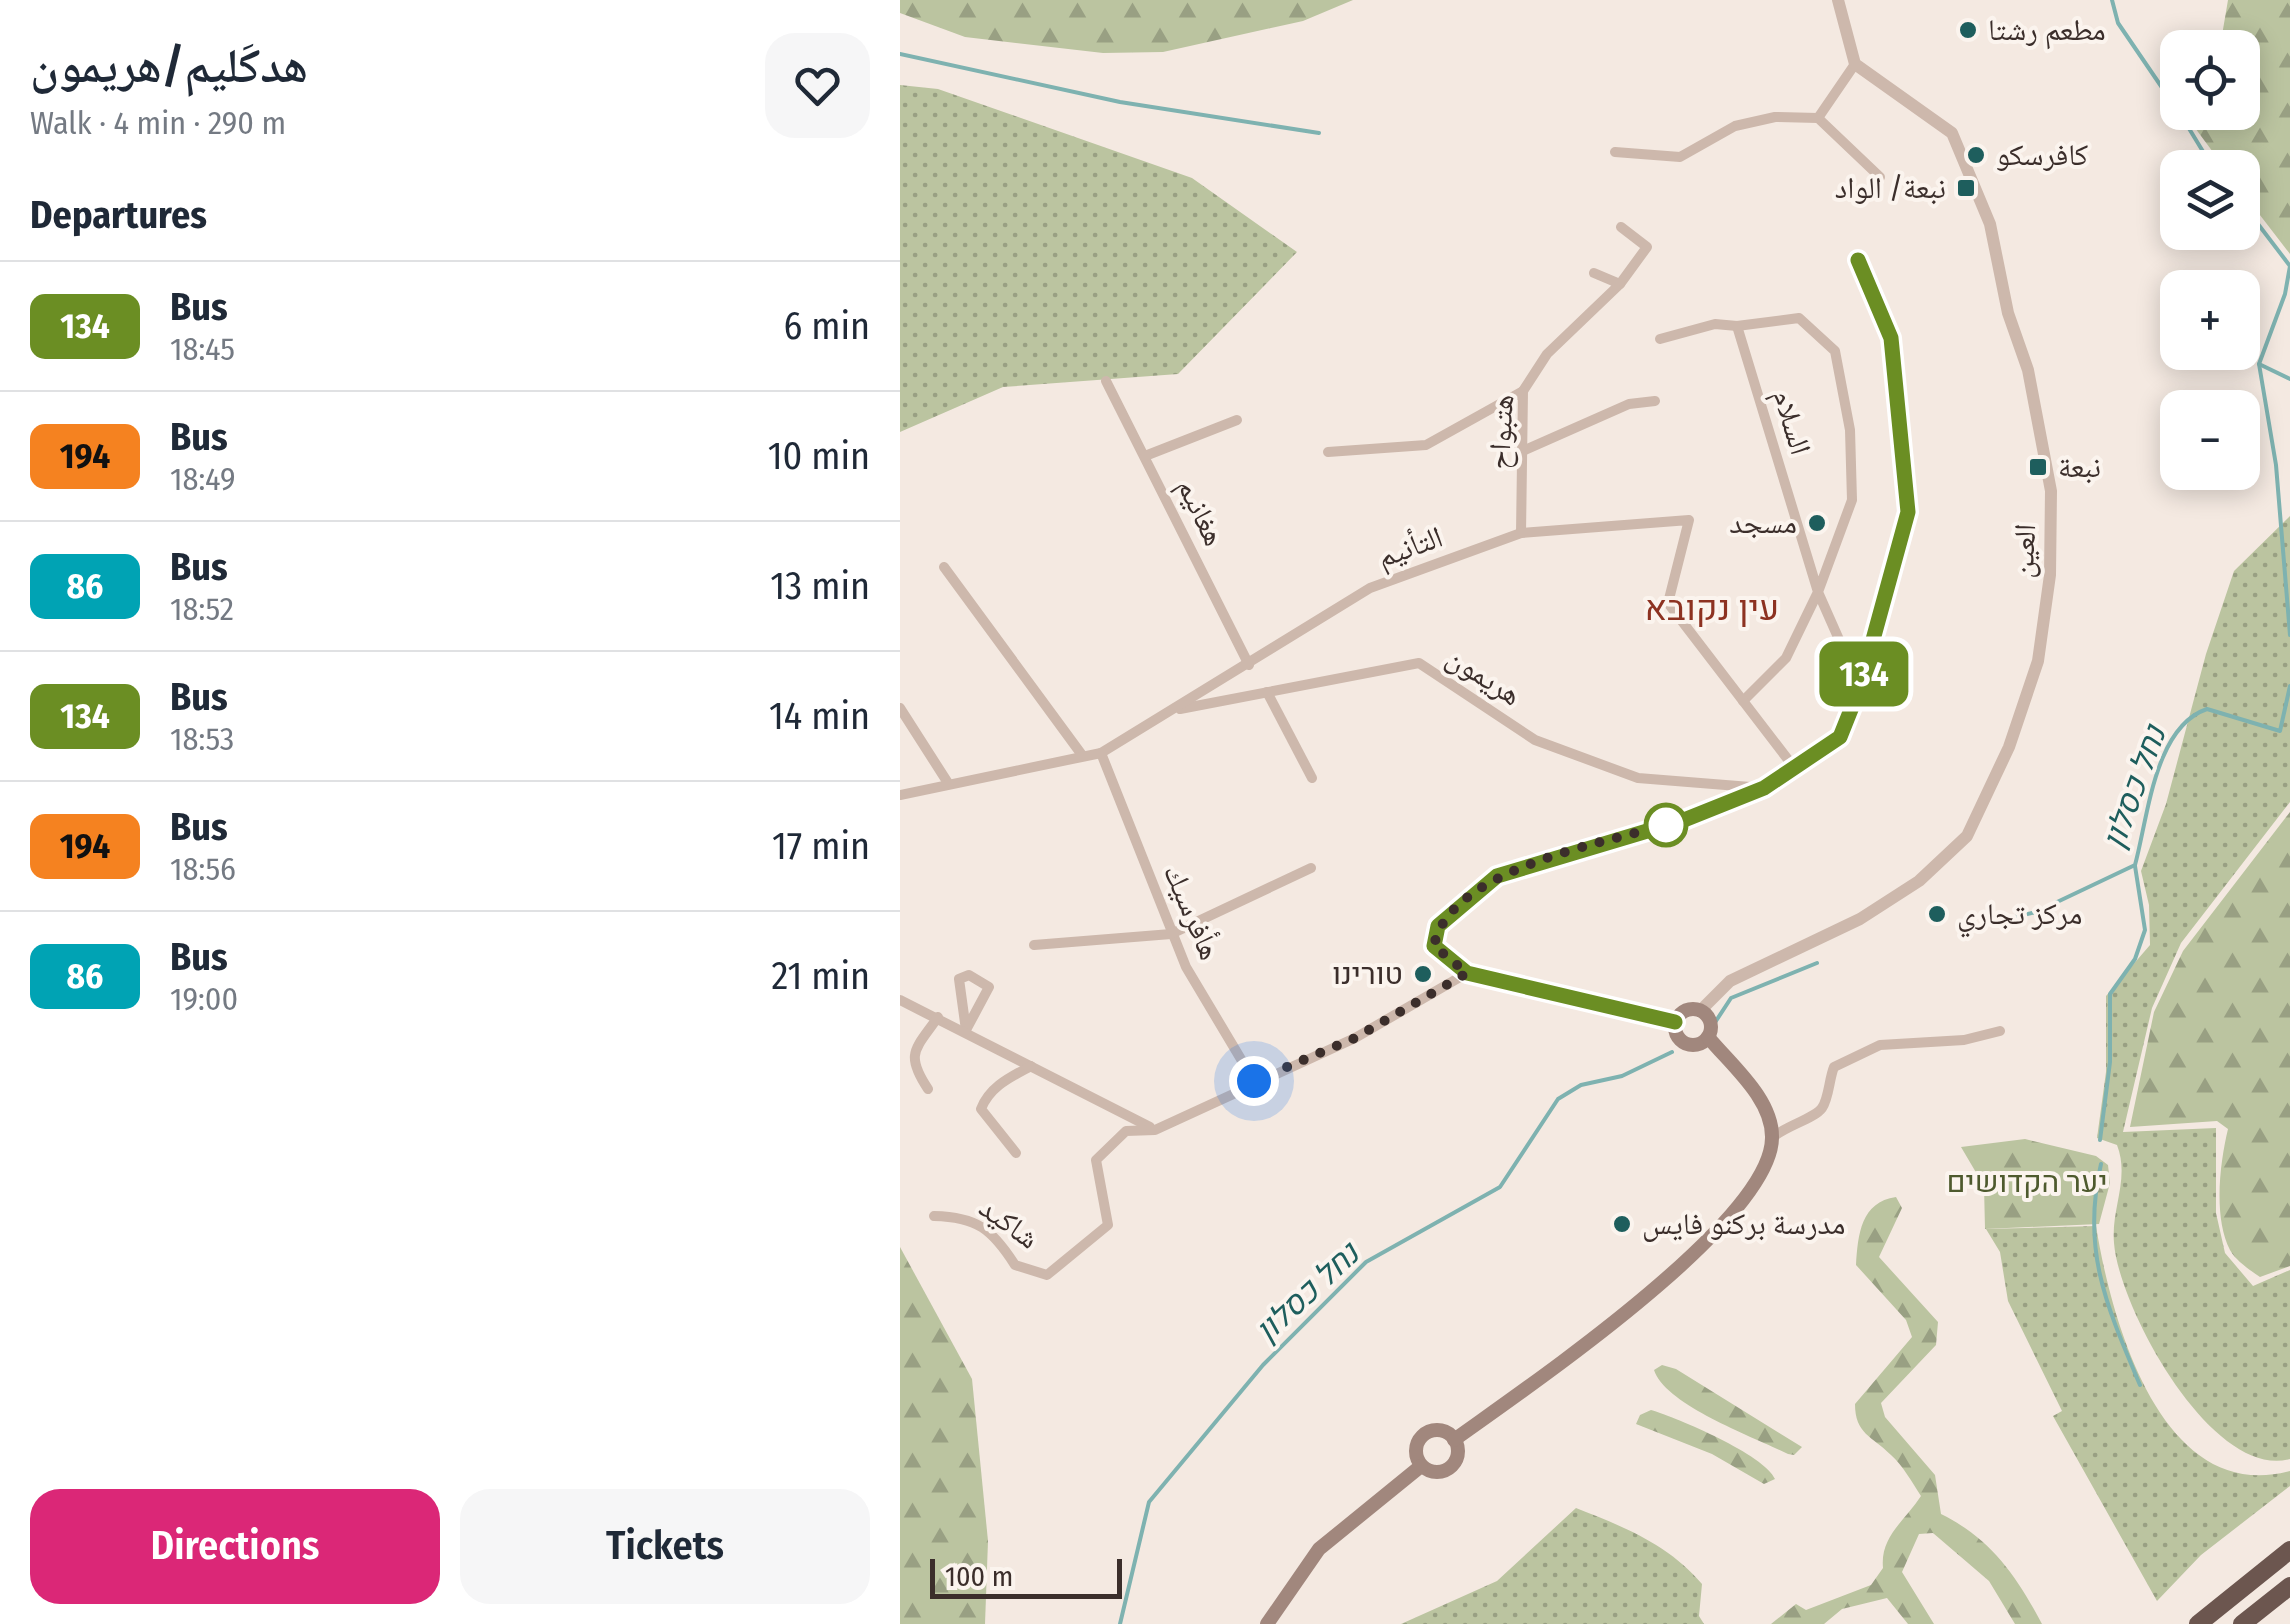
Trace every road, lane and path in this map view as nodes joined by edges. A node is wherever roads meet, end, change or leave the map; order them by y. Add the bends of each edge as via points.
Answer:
1 (1838, 0) edge
2 (1854, 64) junction
3 (1818, 118) junction
4 (1615, 152) dead end
5 (1880, 177) dead end
6 (1621, 227) dead end
7 (1858, 260) dead end
8 (1594, 273) dead end
9 (1620, 284) junction
10 (1736, 326) junction
11 (1660, 339) dead end
12 (1106, 382) dead end
13 (1523, 391) junction
14 (1654, 400) dead end
15 (1237, 420) dead end
16 (1525, 450) junction
17 (1328, 452) dead end
18 (1145, 456) junction
19 (1520, 533) junction
20 (944, 568) dead end
21 (1818, 592) junction
22 (1250, 665) junction
23 (1860, 687) junction
24 (1267, 692) junction
25 (1744, 701) junction
26 (900, 708) edge
27 (1170, 710) junction
28 (1082, 754) junction
29 (1100, 754) junction
30 (1796, 770) junction
31 (1312, 778) dead end
32 (948, 783) junction
33 (1764, 788) junction
34 (900, 794) edge
35 (1311, 868) dead end
36 (1171, 934) junction
37 (1034, 945) dead end
38 (1467, 973) junction
39 (900, 1000) edge
40 (1701, 1010) junction
41 (938, 1017) junction
42 (1675, 1022) junction
43 (966, 1030) junction
44 (2000, 1032) dead end
45 (1708, 1036) junction
46 (1031, 1066) junction
47 (1254, 1081) junction
48 (928, 1089) dead end
49 (1155, 1130) junction
50 (1772, 1138) junction
51 (1016, 1153) dead end
52 (934, 1216) dead end
53 (1454, 1440) junction
54 (1422, 1466) junction
55 (2290, 1550) edge
56 (2290, 1586) edge
57 (1267, 1624) edge
58 (2198, 1624) edge
59 (2242, 1624) edge

1 - 2 street
2 - 3 street
2 - 40 street, العين via 1952,134 1990,224 2051,491 2050,575 2038,661 2009,748 1968,836 1919,880 1860,919 1730,981
3 - 4 street via 1775,117 1735,126 1680,157
3 - 5 street
6 - 9 street, هتبواح via 1647,248
7 - 23 street via 1891,338 1908,512
8 - 9 street
9 - 13 street, هتبواح via 1546,354
10 - 11 street via 1715,324
10 - 21 street, السلام
10 - 21 street via 1799,318 1835,352 1852,446 1852,500
12 - 18 street, هغانيم
13 - 16 street, هتبواح
13 - 17 street via 1426,445
14 - 16 street via 1578,423
15 - 18 street
16 - 19 street, هتبواح
18 - 22 street, هغانيم
19 - 22 street, التأنيم via 1370,588
19 - 25 street, التأنيم via 1689,520 1668,602
20 - 28 street
21 - 23 street, السلام
21 - 25 street via 1786,658
22 - 27 street, التأنيم
23 - 30 street via 1840,737
24 - 27 street, هريمون
24 - 31 street
24 - 33 street, هريمون via 1418,663 1535,740 1638,778
25 - 30 street, التأنيم
26 - 32 street
27 - 29 street, التأنيم
28 - 29 street
28 - 32 street
29 - 36 street, هأفرسيك
30 - 33 street
32 - 34 street
33 - 38 street via 1684,820 1497,876 1438,926 1434,946
35 - 36 street
36 - 37 street
36 - 47 street, هأفرسيك
38 - 42 street
38 - 47 street via 1355,1038
39 - 41 street
40 - 42 main road via 1682,1012
40 - 45 main road via 1710,1022
41 - 43 street
41 - 48 street via 913,1054 912,1066
42 - 45 main road via 1676,1035 1686,1043
43 - 43 street via 959,980 969,975 990,986
43 - 46 street
44 - 50 street via 1880,1045 1834,1068 1824,1105
45 - 50 main road via 1760,1100
46 - 49 street
46 - 51 street via 1004,1081 981,1109
47 - 49 street
49 - 52 street, شاكيد via 1126,1131 1096,1160 1108,1225 1047,1275 1016,1265 998,1239 967,1217
50 - 53 main road via 1768,1161 1749,1194 1674,1270
53 - 54 main road via 1457,1458 1448,1469
53 - 54 main road via 1438,1430 1423,1435 1416,1448
54 - 57 main road via 1319,1549
55 - 58 highway
56 - 59 highway

